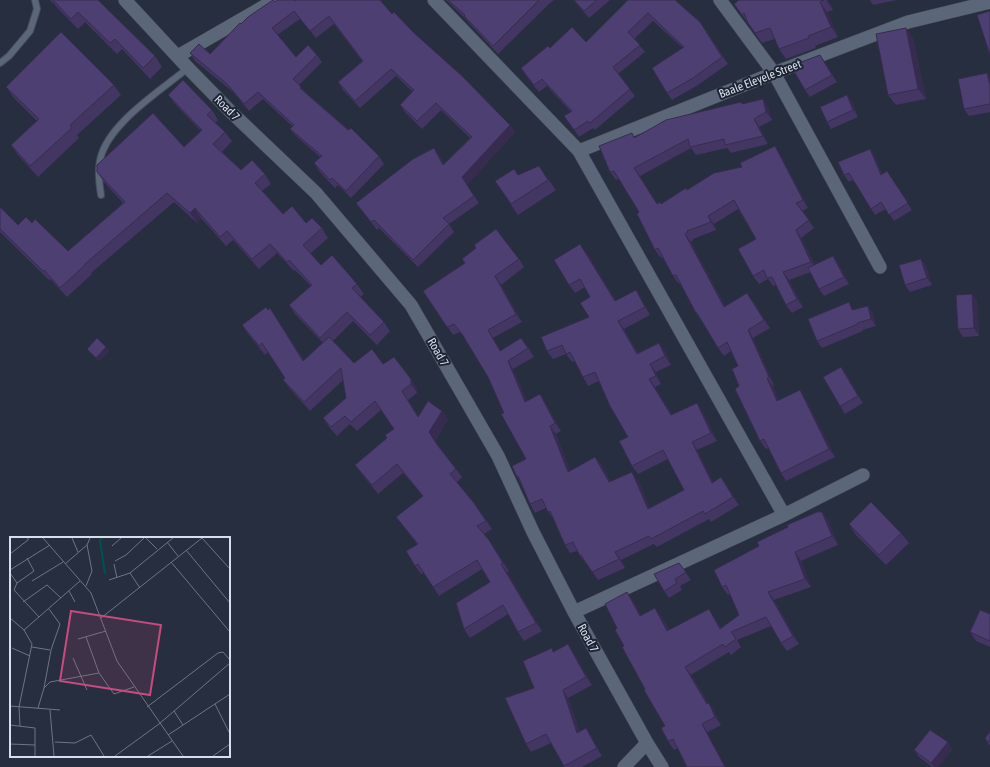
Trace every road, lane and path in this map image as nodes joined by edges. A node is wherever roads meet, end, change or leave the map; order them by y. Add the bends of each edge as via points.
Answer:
1 (35, 0) edge
2 (125, 0) edge
3 (275, 0) edge
4 (434, 0) edge
5 (720, 0) edge
6 (990, 2) edge
7 (178, 56) junction
8 (0, 63) edge
9 (188, 68) junction
10 (774, 73) junction
11 (579, 151) junction
12 (101, 195) dead end
13 (880, 267) dead end
14 (863, 475) dead end
15 (784, 515) junction
16 (574, 612) junction
17 (647, 743) junction
18 (624, 767) edge
19 (662, 767) edge

1 - 8 lane via 37,9 30,31
2 - 7 street, Road 7
3 - 7 street
4 - 11 street
5 - 10 street
6 - 10 street, Baale Eleyele Street via 908,22
7 - 9 street, Road 7
9 - 12 lane via 124,120 110,139 102,153 99,168
9 - 16 street, Road 7 via 316,193 411,305 498,456
10 - 11 street, Baale Eleyele Street
10 - 13 street
11 - 15 street
14 - 15 street
15 - 16 street
16 - 17 street, Road 7
17 - 18 street
17 - 19 street, Road 7

